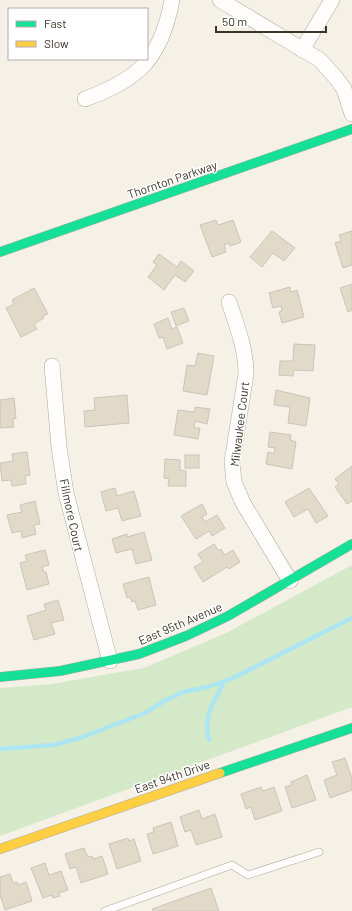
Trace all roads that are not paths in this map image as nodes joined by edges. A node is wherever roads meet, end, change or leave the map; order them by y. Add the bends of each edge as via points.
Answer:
1 (172, 0) edge
2 (220, 0) edge
3 (332, 0) edge
4 (302, 50) junction
5 (148, 59) edge
6 (147, 60) edge
7 (85, 99) dead end
8 (352, 114) edge
9 (352, 129) edge
10 (0, 252) edge
11 (229, 302) dead end
12 (52, 366) dead end
13 (352, 544) edge
14 (290, 581) junction
15 (110, 661) junction
16 (0, 677) edge
17 (352, 728) edge
18 (0, 849) edge
19 (319, 852) dead end
20 (110, 910) edge

1 - 5 street via 164,34
2 - 4 street
3 - 4 street
4 - 8 street via 320,60 336,78 344,89
6 - 7 street via 128,80
9 - 10 street, Thornton Parkway
11 - 14 street, Milwaukee Court via 246,359 246,374 232,462 234,482 243,503
12 - 15 street, Fillmore Court via 66,493
13 - 14 street, East 95th Avenue
14 - 15 street, East 95th Avenue via 186,636 139,654
15 - 16 street, East 95th Avenue via 60,671
17 - 18 street, East 94th Drive
19 - 20 lane via 248,876 232,865

